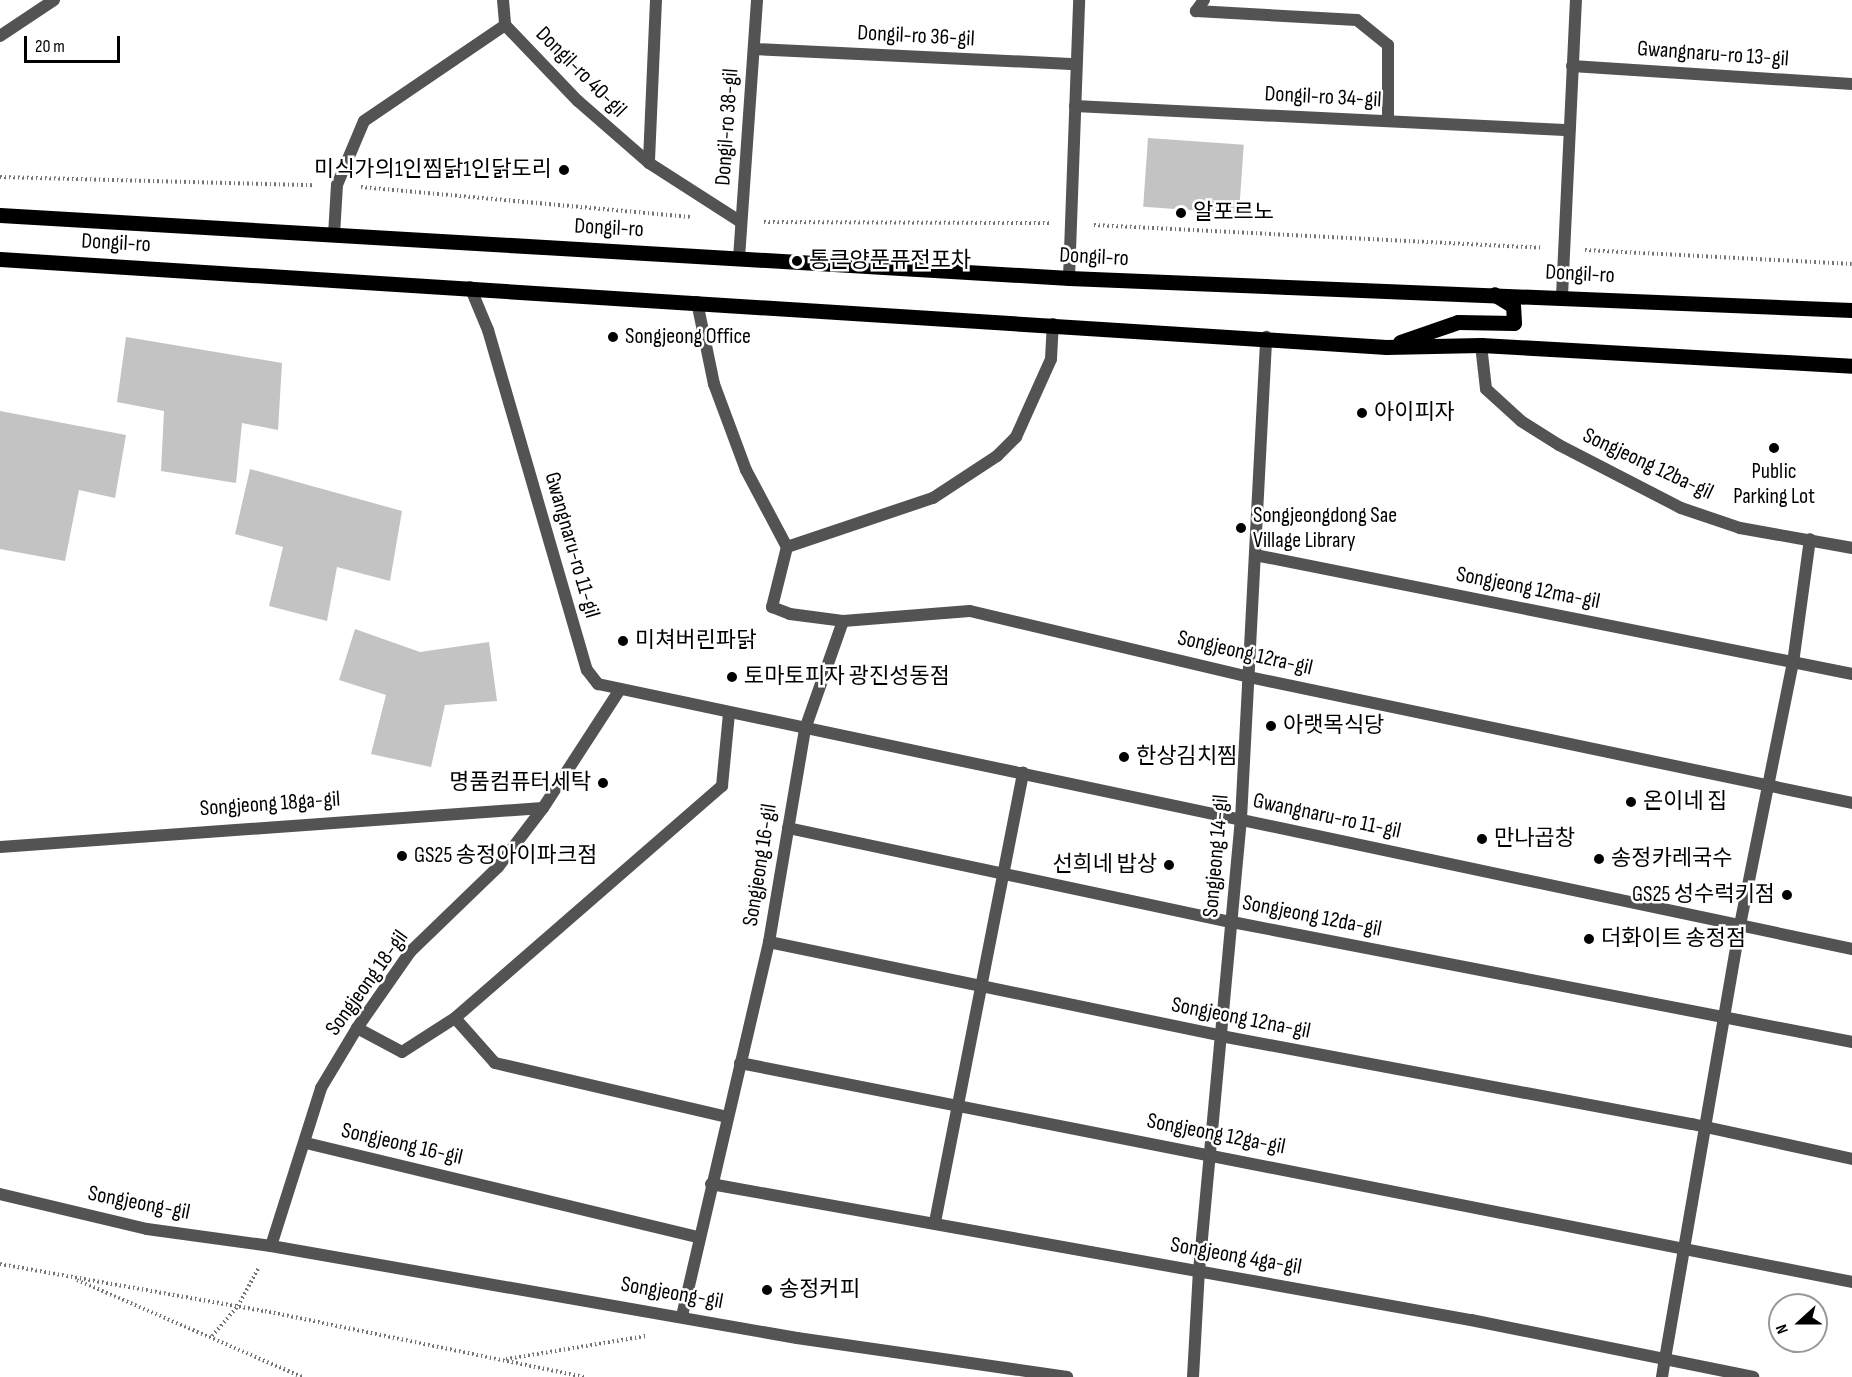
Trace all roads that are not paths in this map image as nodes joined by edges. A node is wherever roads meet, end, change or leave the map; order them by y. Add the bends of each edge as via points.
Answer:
1 (54, 0) edge
2 (503, 0) edge
3 (656, 0) edge
4 (757, 0) edge
5 (1078, 0) edge
6 (1204, 0) edge
7 (1576, 0) edge
8 (505, 25) junction
9 (0, 36) edge
10 (754, 50) junction
11 (1077, 64) junction
12 (1572, 66) junction
13 (1852, 84) edge
14 (1075, 106) junction
15 (1388, 121) junction
16 (1569, 130) junction
17 (649, 164) junction
18 (0, 215) edge
19 (741, 222) junction
20 (334, 235) junction
21 (739, 258) junction
22 (0, 259) edge
23 (1069, 278) junction
24 (470, 287) junction
25 (1493, 293) junction
26 (1562, 296) junction
27 (697, 302) junction
28 (1852, 310) edge
29 (1053, 324) junction
30 (1266, 337) junction
31 (1481, 345) junction
32 (1386, 347) junction
33 (1852, 366) edge
34 (1810, 539) junction
35 (787, 547) junction
36 (1852, 548) edge
37 (1255, 555) junction
38 (843, 621) junction
39 (1793, 663) junction
40 (1852, 675) edge
41 (1249, 677) junction
42 (619, 691) junction
43 (729, 713) junction
44 (805, 729) junction
45 (1023, 773) junction
46 (1769, 785) junction
47 (1852, 803) edge
48 (543, 808) junction
49 (1241, 819) junction
50 (788, 828) junction
51 (0, 847) edge
52 (1001, 875) junction
53 (1232, 922) junction
54 (1740, 925) junction
55 (769, 942) junction
56 (1852, 948) edge
57 (980, 988) junction
58 (1725, 1014) junction
59 (455, 1018) junction
60 (357, 1028) junction
61 (1221, 1036) junction
62 (1852, 1042) edge
63 (740, 1063) junction
64 (957, 1104) junction
65 (726, 1117) junction
66 (1707, 1127) junction
67 (306, 1143) junction
68 (1210, 1154) junction
69 (1852, 1159) edge
70 (711, 1184) junction
71 (0, 1194) edge
72 (935, 1222) junction
73 (698, 1237) junction
74 (271, 1246) junction
75 (1684, 1248) junction
76 (1199, 1271) junction
77 (1852, 1282) edge
78 (682, 1316) junction
79 (1665, 1359) junction
80 (1066, 1377) edge
81 (1193, 1377) edge
82 (1662, 1377) edge
83 (1754, 1377) edge

1 - 9 street
2 - 8 street, Dongil-ro 40-gil
3 - 17 street, Dongil-ro 40-gil
4 - 10 street, Dongil-ro 38-gil
5 - 11 street
6 - 15 street via 1196,11 1357,20 1388,45
7 - 12 street
8 - 17 street, Dongil-ro 40-gil via 578,101
8 - 20 street via 364,121 337,185
10 - 11 street, Dongil-ro 36-gil
10 - 19 street, Dongil-ro 38-gil
11 - 14 street
12 - 13 street, Gwangnaru-ro 13-gil
12 - 16 street
14 - 15 street, Dongil-ro 34-gil
14 - 23 street
15 - 16 street, Dongil-ro 34-gil
16 - 26 street
17 - 19 street, Dongil-ro 40-gil
18 - 20 main road, Dongil-ro
19 - 21 street, Dongil-ro 38-gil
20 - 21 main road, Dongil-ro
21 - 23 main road, Dongil-ro
22 - 24 main road, Dongil-ro
23 - 25 main road, Dongil-ro
24 - 27 main road, Dongil-ro
24 - 42 street, Gwangnaru-ro 11-gil via 488,330 586,670 598,684
25 - 26 main road, Dongil-ro
25 - 32 main road via 1513,306 1514,323 1458,322
26 - 28 main road, Dongil-ro
27 - 29 main road, Dongil-ro
27 - 35 street via 714,384 746,470
29 - 30 main road, Dongil-ro
29 - 35 street via 1051,359 1016,437 997,456 933,498
30 - 32 main road, Dongil-ro
30 - 37 street, Songjeong 14-gil
31 - 32 main road, Dongil-ro
31 - 33 main road, Dongil-ro
31 - 34 street, Songjeong 12ba-gil via 1486,389 1521,421 1559,445 1681,508 1740,528
34 - 36 street, Songjeong 12ba-gil
34 - 39 street
35 - 38 street, Songjeong 12ra-gil via 772,607 790,614
37 - 39 street, Songjeong 12ma-gil
37 - 41 street, Songjeong 14-gil
38 - 41 street, Songjeong 12ra-gil via 970,611
38 - 44 street, Songjeong 16-gil
39 - 40 street, Songjeong 12ma-gil
39 - 46 street
41 - 46 street, Songjeong 12ra-gil
41 - 49 street, Songjeong 14-gil
42 - 43 street, Gwangnaru-ro 11-gil
42 - 48 street, Songjeong 18-gil
43 - 44 street, Gwangnaru-ro 11-gil
43 - 59 street via 722,786
44 - 45 street, Gwangnaru-ro 11-gil
44 - 50 street, Songjeong 16-gil
45 - 49 street, Gwangnaru-ro 11-gil
45 - 52 street
46 - 47 street, Songjeong 12ra-gil
46 - 54 street
48 - 51 street, Songjeong 18ga-gil
48 - 60 street, Songjeong 18-gil via 498,867 410,952
49 - 53 street, Songjeong 14-gil
49 - 54 street, Gwangnaru-ro 11-gil
50 - 52 street, Songjeong 12da-gil
50 - 55 street, Songjeong 16-gil
52 - 53 street, Songjeong 12da-gil
52 - 57 street
53 - 58 street, Songjeong 12da-gil
53 - 61 street, Songjeong 14-gil
54 - 56 street, Gwangnaru-ro 11-gil
54 - 58 street
55 - 57 street, Songjeong 12na-gil
55 - 63 street, Songjeong 16-gil
57 - 61 street, Songjeong 12na-gil
57 - 64 street
58 - 62 street, Songjeong 12da-gil
58 - 66 street
59 - 60 street via 402,1052
59 - 65 street via 495,1063
60 - 67 street, Songjeong 18-gil via 321,1088
61 - 66 street, Songjeong 12na-gil
61 - 68 street, Songjeong 14-gil
63 - 64 street, Songjeong 12ga-gil
63 - 65 street, Songjeong 16-gil
64 - 68 street, Songjeong 12ga-gil
64 - 72 street
65 - 70 street, Songjeong 16-gil
66 - 69 street, Songjeong 12na-gil
66 - 75 street
67 - 73 street, Songjeong 16-gil
67 - 74 street, Songjeong 18-gil
68 - 75 street, Songjeong 12ga-gil
68 - 76 street, Songjeong 14-gil
70 - 72 street, Songjeong 4ga-gil
70 - 73 street, Songjeong 16-gil
71 - 74 street, Songjeong-gil via 147,1229
72 - 76 street, Songjeong 4ga-gil
73 - 78 street, Songjeong 16-gil
74 - 78 street, Songjeong-gil
75 - 77 street, Songjeong 12ga-gil
75 - 79 street
76 - 79 street, Songjeong 4ga-gil
76 - 81 street, Songjeong 14-gil
78 - 80 street, Songjeong-gil via 797,1338
79 - 82 street
79 - 83 street, Songjeong 4ga-gil

